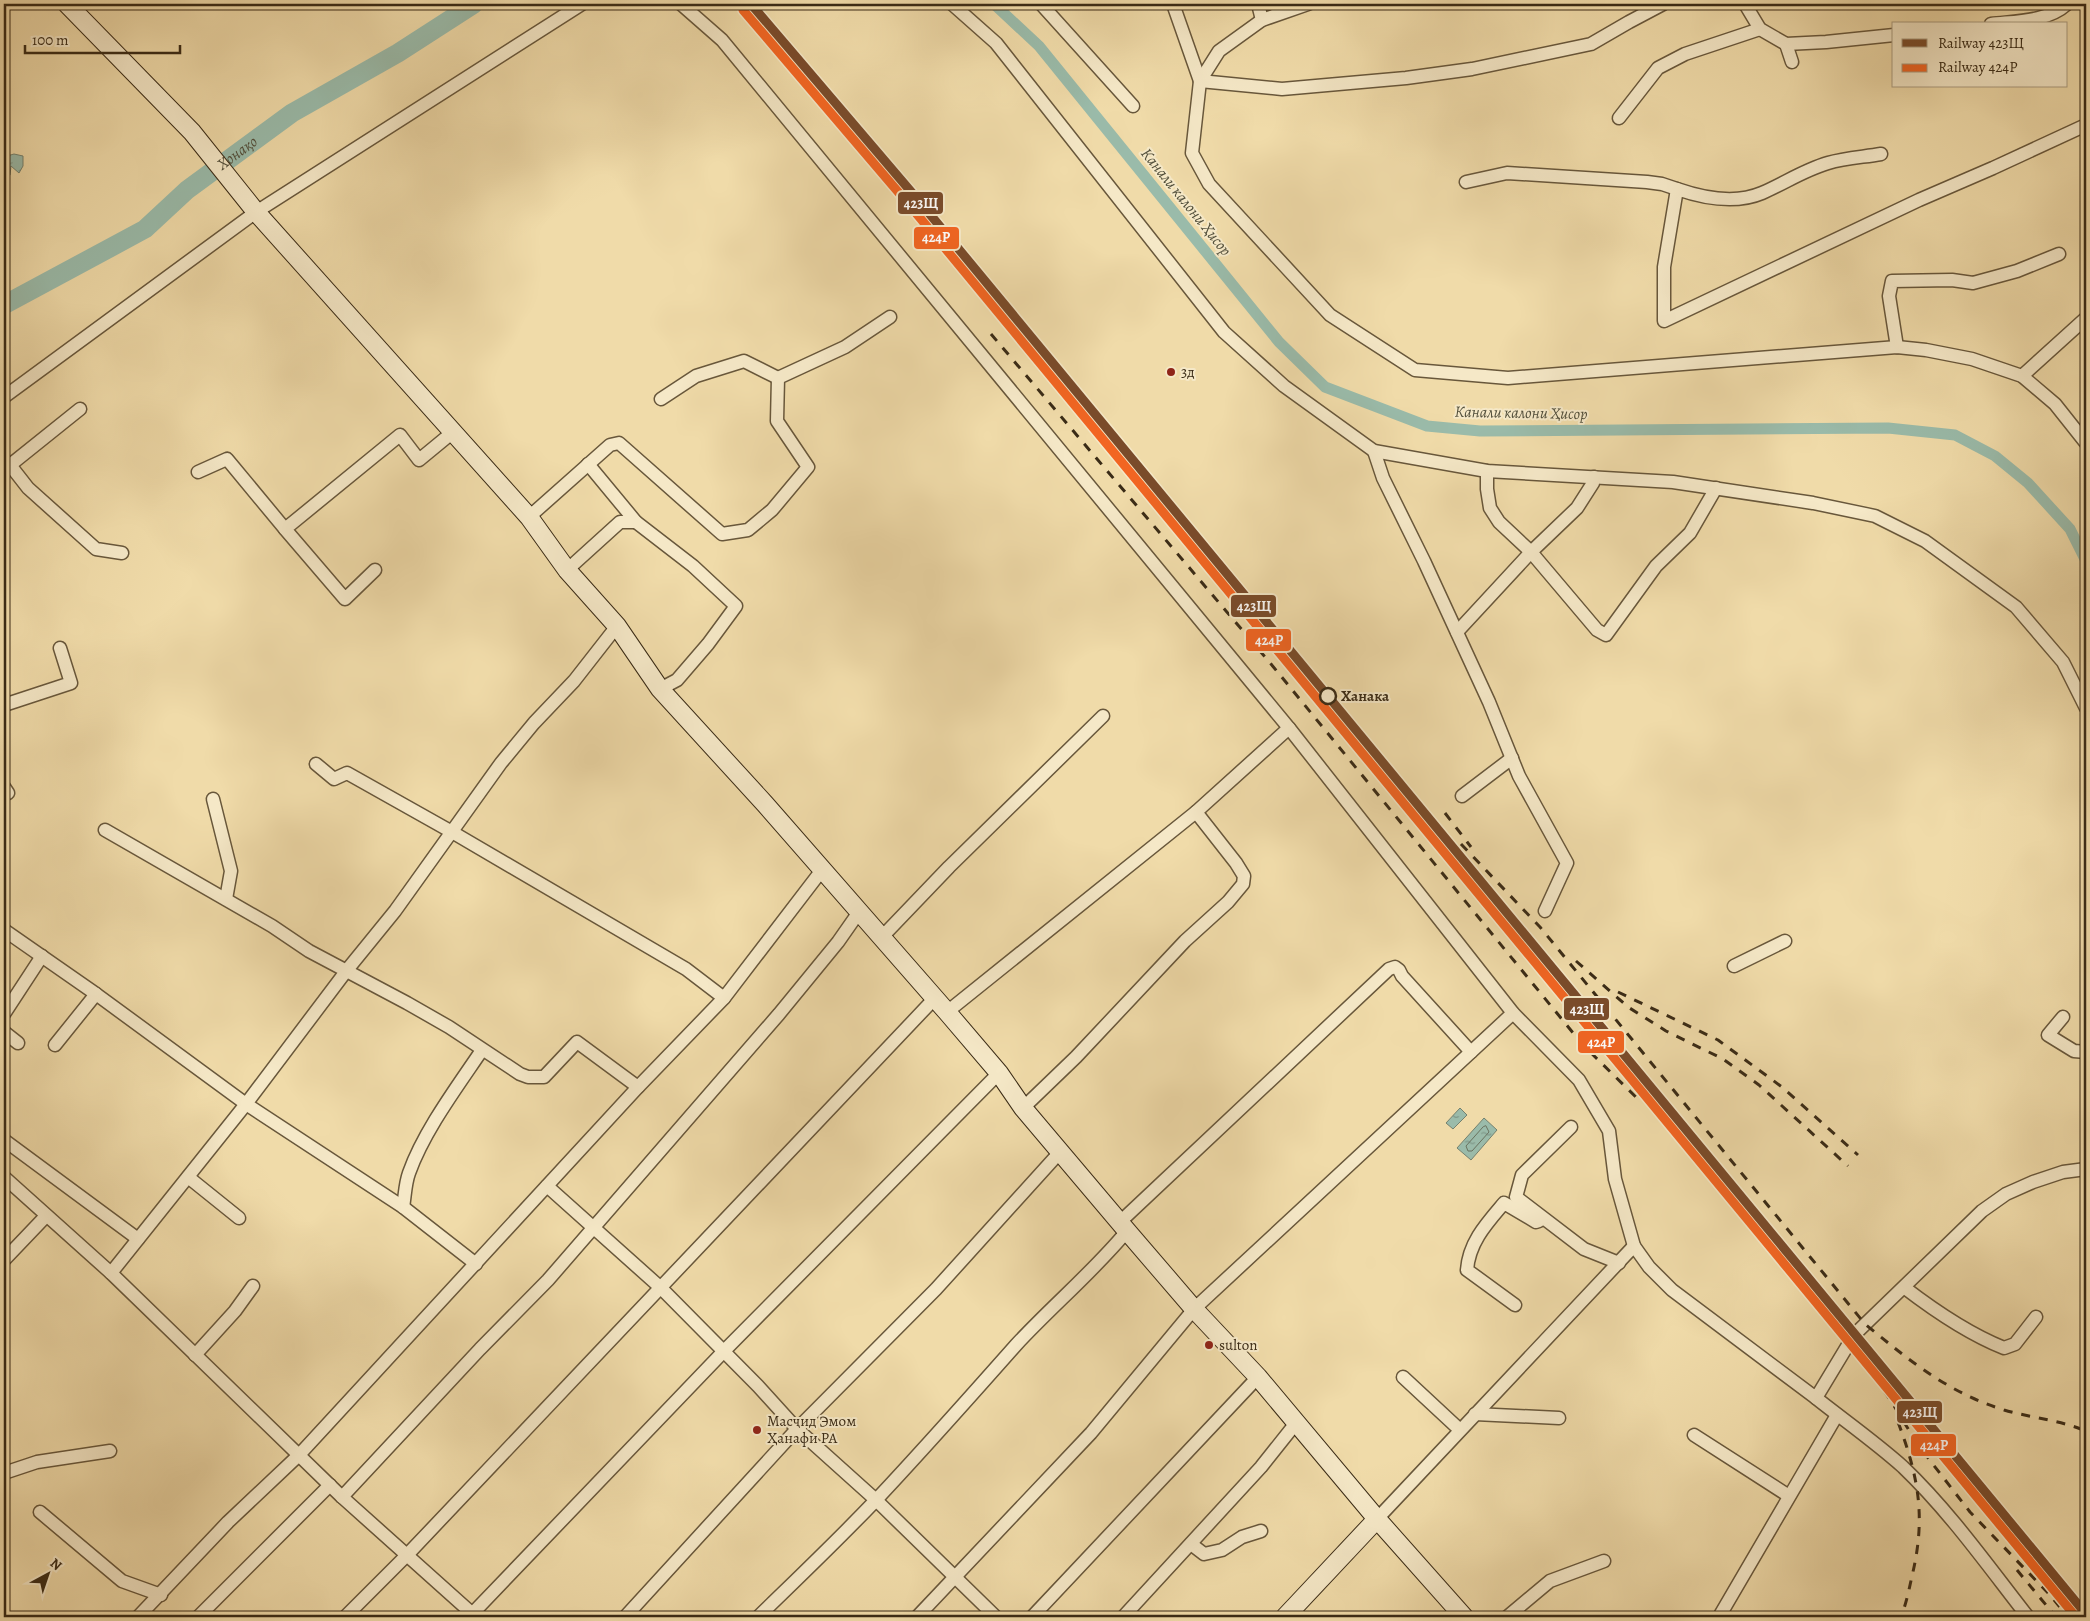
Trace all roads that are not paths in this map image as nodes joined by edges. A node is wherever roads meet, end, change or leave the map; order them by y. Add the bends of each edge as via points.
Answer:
1 (67, 4) edge
2 (582, 4) edge
3 (681, 4) edge
4 (952, 4) edge
5 (1041, 4) edge
6 (1172, 4) edge
7 (1258, 4) edge
8 (1308, 4) edge
9 (1663, 4) edge
10 (1745, 4) edge
11 (2067, 4) edge
12 (1262, 20) junction
13 (2007, 22) edge
14 (1760, 29) junction
15 (1892, 35) edge
16 (1786, 44) junction
17 (1792, 62) dead end
18 (1200, 81) junction
19 (1133, 106) dead end
20 (1620, 118) dead end
21 (2086, 125) edge
22 (1881, 154) dead end
23 (1466, 182) dead end
24 (1677, 189) junction
25 (256, 212) junction
26 (2059, 254) dead end
27 (890, 318) dead end
28 (2086, 318) edge
29 (1897, 348) junction
30 (2022, 376) junction
31 (778, 378) junction
32 (4, 397) edge
33 (661, 399) dead end
34 (80, 409) dead end
35 (453, 432) junction
36 (2086, 443) edge
37 (1374, 451) junction
38 (588, 464) junction
39 (7, 468) edge
40 (1487, 471) junction
41 (198, 472) dead end
42 (1594, 476) junction
43 (1716, 488) junction
44 (529, 517) junction
45 (636, 522) junction
46 (285, 529) junction
47 (122, 552) dead end
48 (1531, 552) junction
49 (375, 570) dead end
50 (567, 570) junction
51 (618, 626) junction
52 (1457, 632) junction
53 (60, 648) dead end
54 (660, 689) junction
55 (4, 705) edge
56 (2086, 708) edge
57 (1103, 716) dead end
58 (1289, 728) junction
59 (1512, 758) junction
60 (316, 764) dead end
61 (1462, 796) dead end
62 (213, 799) dead end
63 (1196, 812) junction
64 (105, 830) dead end
65 (452, 832) junction
66 (822, 870) junction
67 (226, 899) junction
68 (1545, 910) dead end
69 (858, 912) junction
70 (4, 930) edge
71 (881, 938) junction
72 (1785, 941) dead end
73 (42, 956) junction
74 (1734, 966) dead end
75 (347, 970) junction
76 (96, 994) junction
77 (724, 998) junction
78 (935, 998) junction
79 (947, 1012) junction
80 (1513, 1012) junction
81 (4, 1014) edge
82 (2063, 1017) dead end
83 (4, 1032) edge
84 (18, 1043) dead end
85 (55, 1045) dead end
86 (482, 1050) junction
87 (1471, 1052) junction
88 (2086, 1052) edge
89 (999, 1073) junction
90 (638, 1087) junction
91 (246, 1104) junction
92 (1023, 1108) junction
93 (1571, 1127) dead end
94 (4, 1140) edge
95 (1060, 1152) junction
96 (2086, 1169) edge
97 (4, 1176) edge
98 (188, 1177) junction
99 (547, 1186) junction
100 (403, 1207) junction
101 (46, 1216) junction
102 (239, 1218) dead end
103 (1546, 1220) junction
104 (1123, 1227) junction
105 (594, 1228) junction
106 (138, 1239) junction
107 (1634, 1246) junction
108 (4, 1260) edge
109 (1618, 1263) junction
110 (476, 1264) junction
111 (111, 1273) junction
112 (253, 1286) dead end
113 (661, 1288) junction
114 (1905, 1288) junction
115 (1515, 1305) dead end
116 (1194, 1309) junction
117 (2036, 1317) dead end
118 (724, 1351) junction
119 (195, 1355) junction
120 (1258, 1377) junction
121 (1403, 1377) dead end
122 (1816, 1398) junction
123 (1475, 1414) junction
124 (1837, 1415) junction
125 (1559, 1418) dead end
126 (1296, 1423) junction
127 (797, 1429) junction
128 (1460, 1430) junction
129 (1694, 1435) dead end
130 (110, 1452) dead end
131 (299, 1455) junction
132 (4, 1473) edge
133 (330, 1484) junction
134 (1789, 1496) junction
135 (342, 1497) junction
136 (876, 1500) junction
137 (40, 1512) dead end
138 (1377, 1519) junction
139 (1261, 1531) dead end
140 (1191, 1544) junction
141 (407, 1555) junction
142 (1604, 1560) dead end
143 (955, 1576) junction
144 (161, 1595) junction
145 (474, 1616) edge
146 (138, 1617) edge
147 (198, 1617) edge
148 (345, 1617) edge
149 (625, 1617) edge
150 (758, 1617) edge
151 (917, 1617) edge
152 (996, 1617) edge
153 (1032, 1617) edge
154 (1123, 1617) edge
155 (1285, 1617) edge
156 (1464, 1617) edge
157 (1507, 1617) edge
158 (1719, 1617) edge
159 (2028, 1617) edge

1 - 25 street via 192,132
2 - 25 street
3 - 58 street via 722,40
4 - 37 street via 996,43 1224,332 1284,386
5 - 19 street
6 - 18 street
7 - 12 street
8 - 12 street
9 - 18 street via 1591,44 1472,69 1282,89
10 - 14 street
11 - 13 street via 2038,18
12 - 18 street via 1219,51
14 - 16 street
14 - 20 street via 1685,54 1658,68
15 - 16 street
16 - 17 street
18 - 29 street via 1192,153 1209,184 1330,315 1415,370 1508,378
21 - 24 street via 1664,321 1664,267
22 - 24 street via 1830,162 1740,199 1700,197
23 - 24 street via 1507,173 1647,182
25 - 32 street
25 - 35 street
26 - 29 street via 2017,271 1973,283 1892,281 1889,296
27 - 31 street via 845,347
28 - 30 street
29 - 30 street via 1972,359
30 - 36 street via 2055,404
31 - 33 street via 744,361 696,376
31 - 38 street via 777,421 808,467 772,510 748,530 722,534 619,443 610,445
34 - 39 street
35 - 44 street
35 - 46 street via 419,460 400,435
37 - 40 street
37 - 52 street via 1383,478
38 - 44 street
38 - 45 street
39 - 47 street via 96,549
40 - 42 street
40 - 48 street via 1490,508
41 - 46 street via 227,459
42 - 43 street
42 - 48 street via 1577,508
43 - 48 street via 1690,533 1656,566 1606,635 1597,630
43 - 56 street via 1875,516 1925,541 2016,607 2063,662
44 - 50 street
45 - 50 street via 620,522
45 - 54 street via 736,606 676,680
46 - 49 street via 345,599
48 - 52 street
50 - 51 street
51 - 54 street
51 - 65 street via 501,763
52 - 59 street
53 - 55 street via 72,683
54 - 66 street
57 - 71 street
58 - 63 street
58 - 80 street
59 - 61 street
59 - 68 street via 1567,863
60 - 65 street via 334,779 347,773
62 - 67 street via 231,871
63 - 79 street
63 - 92 street via 1236,863 1244,876 1244,884
64 - 67 street
65 - 75 street via 395,912
65 - 77 street via 686,969
66 - 69 street
66 - 77 street
67 - 75 street via 309,951
69 - 71 street
69 - 105 street via 780,1014
70 - 73 street
71 - 78 street
72 - 74 street
73 - 76 street
73 - 81 street
75 - 86 street via 441,1022
75 - 91 street
76 - 85 street
76 - 91 street
77 - 90 street
78 - 79 street
78 - 113 street
79 - 89 street
80 - 87 street
80 - 107 street via 1579,1080 1609,1131 1615,1179
82 - 88 street via 2048,1035 2074,1051
83 - 84 street
86 - 90 street via 520,1074 539,1078 552,1071 577,1042
86 - 100 street via 434,1123 409,1173
87 - 104 street via 1399,970 1395,967 1389,969
87 - 116 street
89 - 92 street
89 - 118 street
90 - 99 street
91 - 98 street
91 - 100 street
92 - 95 street
93 - 103 street via 1522,1176 1516,1197
94 - 106 street
95 - 104 street
95 - 127 street via 936,1289
96 - 114 street via 2063,1172 2006,1194 1982,1211
97 - 101 street
98 - 102 street
98 - 106 street
99 - 105 street
99 - 110 street
100 - 110 street
101 - 108 street
101 - 111 street
103 - 109 street via 1584,1249
103 - 115 street via 1536,1222 1504,1203 1481,1229 1468,1258 1467,1270
104 - 116 street
104 - 136 street via 1106,1256 1017,1345
105 - 113 street
105 - 135 street
106 - 111 street
107 - 109 street
107 - 122 street via 1648,1267 1672,1290
109 - 123 street
110 - 131 street
111 - 119 street
112 - 119 street
113 - 118 street
113 - 141 street
114 - 117 street via 1938,1312 2004,1348 2015,1344
114 - 122 street via 1854,1335
116 - 120 street
116 - 143 street via 1091,1433
118 - 127 street
118 - 145 street
119 - 131 street
120 - 126 street
120 - 153 street
121 - 128 street
122 - 124 street
123 - 125 street
123 - 128 street
124 - 134 street
124 - 159 street via 1873,1441 1916,1480
126 - 138 street
126 - 140 street
127 - 136 street
127 - 149 street
128 - 138 street
129 - 134 street
130 - 132 street via 37,1462
131 - 133 street
131 - 144 street via 228,1522
133 - 135 street
133 - 147 street
134 - 158 street
135 - 141 street
136 - 143 street
136 - 150 street
137 - 144 street via 122,1581
138 - 155 street
138 - 156 street
139 - 140 street via 1242,1537 1222,1550 1204,1554
140 - 154 street
141 - 145 street
141 - 148 street
142 - 157 street via 1550,1581
143 - 151 street
143 - 152 street
144 - 146 street

